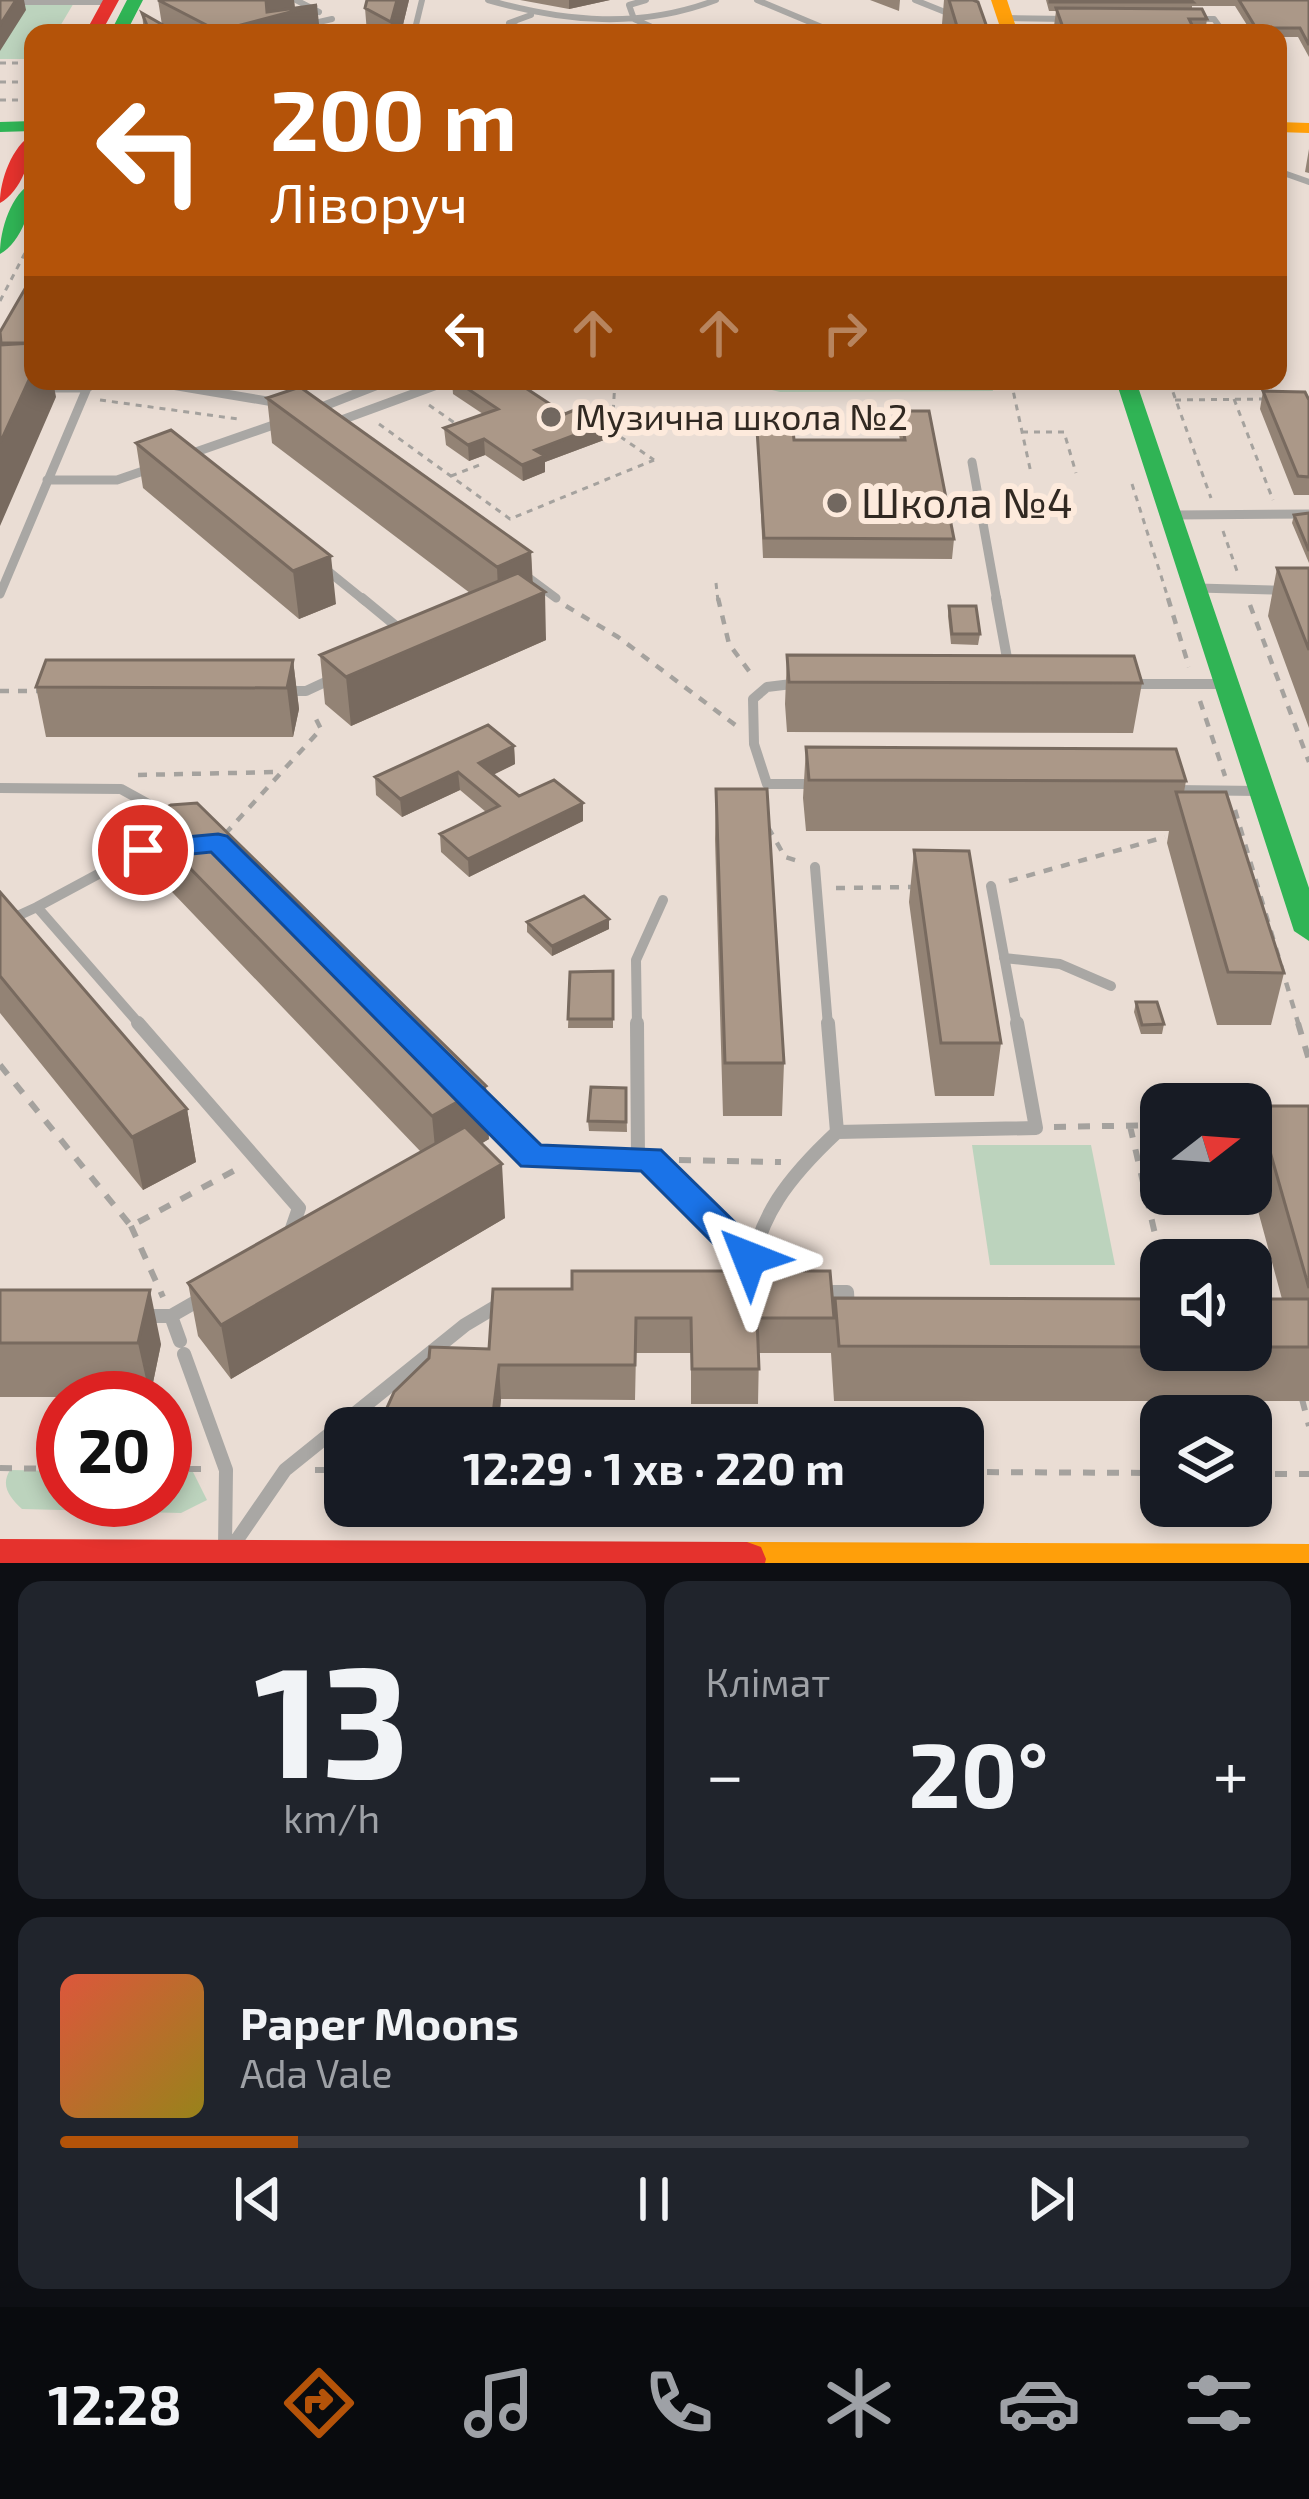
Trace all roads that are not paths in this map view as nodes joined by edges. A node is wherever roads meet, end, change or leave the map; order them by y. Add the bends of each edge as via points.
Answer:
1 (296, 0) edge
2 (488, 0) edge
3 (646, 0) edge
4 (716, 0) edge
5 (757, 0) edge
6 (915, 0) edge
7 (63, 1) edge
8 (119, 1) edge
9 (0, 2) edge
10 (534, 14) junction
11 (1050, 14) edge
12 (1001, 18) edge
13 (1070, 19) edge
14 (1172, 19) edge
15 (634, 20) junction
16 (968, 21) edge
17 (310, 24) edge
18 (511, 24) edge
19 (644, 24) edge
20 (814, 24) edge
21 (1218, 24) edge
22 (24, 155) edge
23 (0, 198) edge
24 (24, 204) edge
25 (0, 248) edge
26 (48, 390) edge
27 (88, 390) edge
28 (218, 390) edge
29 (366, 390) edge
30 (424, 390) edge
31 (1129, 390) edge
32 (85, 393) junction
33 (284, 404) edge
34 (289, 419) edge
35 (322, 427) junction
36 (341, 441) edge
37 (972, 462) dead end
38 (162, 464) edge
39 (202, 471) edge
40 (47, 480) junction
41 (1309, 514) edge
42 (1170, 515) junction
43 (309, 557) edge
44 (510, 564) edge
45 (1195, 588) junction
46 (1309, 591) edge
47 (0, 594) edge
48 (558, 600) road end
49 (417, 643) edge
50 (343, 675) edge
51 (814, 683) edge
52 (1012, 684) edge
53 (1126, 684) edge
54 (1227, 684) junction
55 (262, 691) edge
56 (837, 784) edge
57 (0, 788) edge
58 (1160, 789) edge
59 (1262, 790) junction
60 (179, 821) edge
61 (218, 843) edge
62 (815, 867) road end
63 (991, 886) road end
64 (663, 900) dead end
65 (37, 907) junction
66 (0, 924) edge
67 (1309, 931) edge
68 (1004, 958) junction
69 (1111, 986) dead end
70 (462, 1087) edge
71 (837, 1132) junction
72 (643, 1159) junction
73 (301, 1243) edge
74 (749, 1258) junction
75 (524, 1290) edge
76 (733, 1292) edge
77 (751, 1292) junction
78 (775, 1292) edge
79 (799, 1292) edge
80 (208, 1295) edge
81 (128, 1316) edge
82 (171, 1316) junction
83 (850, 1330) edge
84 (0, 1556) edge
85 (223, 1560) edge
86 (1058, 1561) edge
87 (1309, 1561) edge

1 - 17 lane via 332,19
2 - 10 lane
3 - 15 lane via 629,4
4 - 15 lane
5 - 20 lane
6 - 16 lane
7 - 8 lane
7 - 9 lane
10 - 15 lane
10 - 18 lane
11 - 12 lane
12 - 13 lane
14 - 21 lane
15 - 19 lane
22 - 23 main road
24 - 25 main road
26 - 32 lane
27 - 32 lane
28 - 33 lane
29 - 35 lane via 304,414
30 - 35 lane
31 - 42 main road
32 - 40 lane
34 - 39 lane via 184,456
35 - 36 lane
37 - 52 lane
38 - 40 lane via 117,480
40 - 47 lane
41 - 42 lane
42 - 45 main road
43 - 49 lane
44 - 48 lane
45 - 46 lane
45 - 54 main road
50 - 55 lane via 306,691
51 - 56 lane via 767,687 754,699 767,784
53 - 54 lane
54 - 59 main road
57 - 60 lane via 121,789
58 - 59 lane
59 - 67 main road
61 - 65 lane via 143,850
62 - 71 lane
63 - 68 lane
64 - 72 lane via 636,960
65 - 66 lane
65 - 73 lane via 299,1208 283,1253
68 - 69 lane via 1042,958
68 - 71 lane via 1036,1128
70 - 72 lane via 533,1158
71 - 74 lane via 777,1199
72 - 74 lane
74 - 77 lane
75 - 85 lane via 465,1325 285,1470
76 - 77 lane
77 - 78 lane
79 - 83 lane via 847,1292
80 - 82 lane
81 - 82 lane
82 - 85 lane via 226,1470
84 - 85 main road
85 - 86 main road
86 - 87 main road

